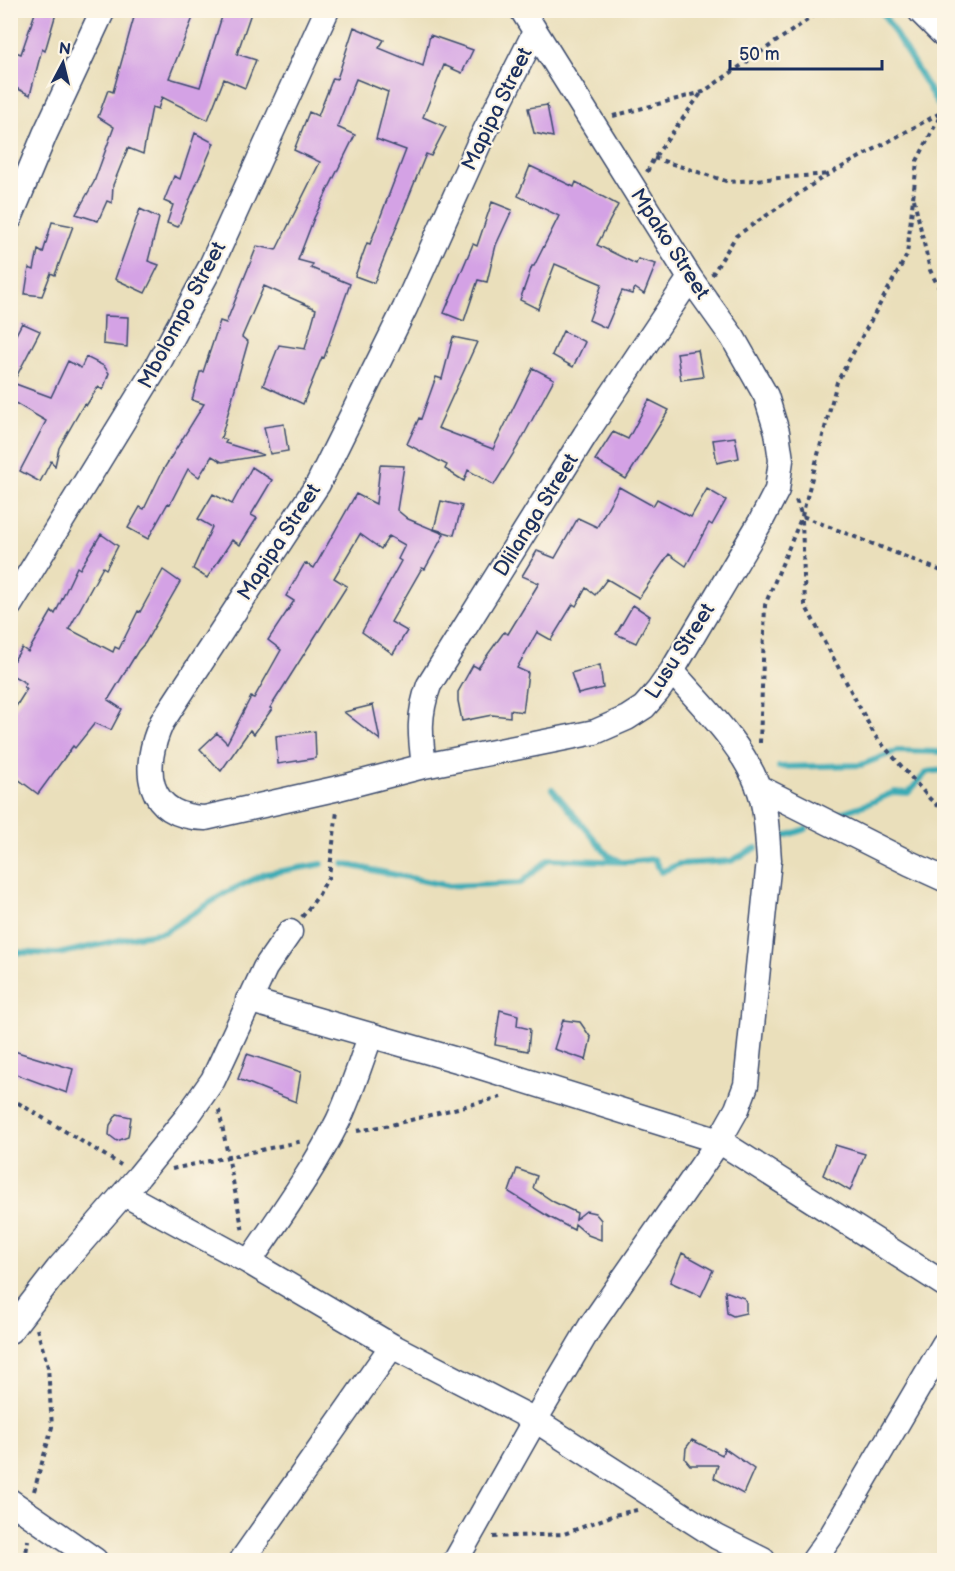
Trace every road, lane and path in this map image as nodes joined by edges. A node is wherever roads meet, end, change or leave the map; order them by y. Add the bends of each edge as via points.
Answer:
1 (104, 10) edge
2 (327, 10) edge
3 (522, 10) edge
4 (822, 10) edge
5 (923, 10) edge
6 (945, 31) edge
7 (535, 32) junction
8 (703, 92) junction
9 (591, 122) junction
10 (654, 158) junction
11 (831, 174) junction
12 (637, 194) junction
13 (913, 195) junction
14 (10, 218) edge
15 (695, 286) junction
16 (945, 298) edge
17 (786, 494) junction
18 (801, 516) junction
19 (945, 572) edge
20 (10, 605) edge
21 (672, 671) junction
22 (424, 766) junction
23 (758, 787) junction
24 (339, 788) junction
25 (945, 811) edge
26 (945, 879) edge
27 (290, 932) joint
28 (249, 999) junction
29 (371, 1035) junction
30 (213, 1080) junction
31 (10, 1098) edge
32 (719, 1141) junction
33 (132, 1185) junction
34 (249, 1262) junction
35 (945, 1284) edge
36 (30, 1305) junction
37 (10, 1331) edge
38 (945, 1344) edge
39 (392, 1346) junction
40 (535, 1420) junction
41 (10, 1502) edge
42 (667, 1505) junction
43 (32, 1517) junction
44 (468, 1539) junction
45 (24, 1560) edge
46 (95, 1560) edge
47 (242, 1560) edge
48 (456, 1560) edge
49 (763, 1560) edge
50 (814, 1560) edge

1 - 14 street
2 - 20 street, Mbolompo Street via 204,278 157,366
3 - 7 street, Mpako Street
4 - 8 path
5 - 6 street
7 - 9 street, Mpako Street
7 - 24 street, Mapipa Street via 318,484 175,699 156,735 151,778 156,793 172,811 192,818
8 - 9 path
8 - 10 path
9 - 12 street, Mpako Street
10 - 11 path via 729,182
10 - 12 path
11 - 13 path via 942,112 917,161
11 - 15 path via 736,236
12 - 15 street, Mpako Street
13 - 16 path via 930,270
13 - 18 path via 907,255 837,382
15 - 17 street, Mpako Street via 734,338 766,396 777,432
15 - 22 street, Dlilanga Street via 585,435 429,685 419,725
17 - 18 path
17 - 21 street, Lusu Street via 761,521
18 - 19 path
18 - 23 path via 765,605
18 - 25 path via 805,605 875,736
21 - 22 street, Lusu Street via 644,707 595,732
21 - 23 street via 736,744
22 - 24 street, Mapipa Street
23 - 26 street
23 - 32 street via 769,860 750,1056 746,1085
24 - 27 path via 329,876
27 - 28 street
28 - 29 street
28 - 30 street
29 - 32 street
29 - 34 street via 339,1119 318,1158
30 - 33 street
30 - 34 path
31 - 33 path via 49,1120
32 - 35 street
32 - 40 street via 590,1327
33 - 34 street
33 - 36 street
34 - 39 street
36 - 37 street
36 - 43 path via 48,1367 51,1427 32,1498
38 - 50 street
39 - 40 street
39 - 47 street
40 - 42 street
40 - 44 street
41 - 43 street
42 - 44 path via 614,1515 564,1534
42 - 49 street
43 - 45 path
43 - 46 street
44 - 48 street

